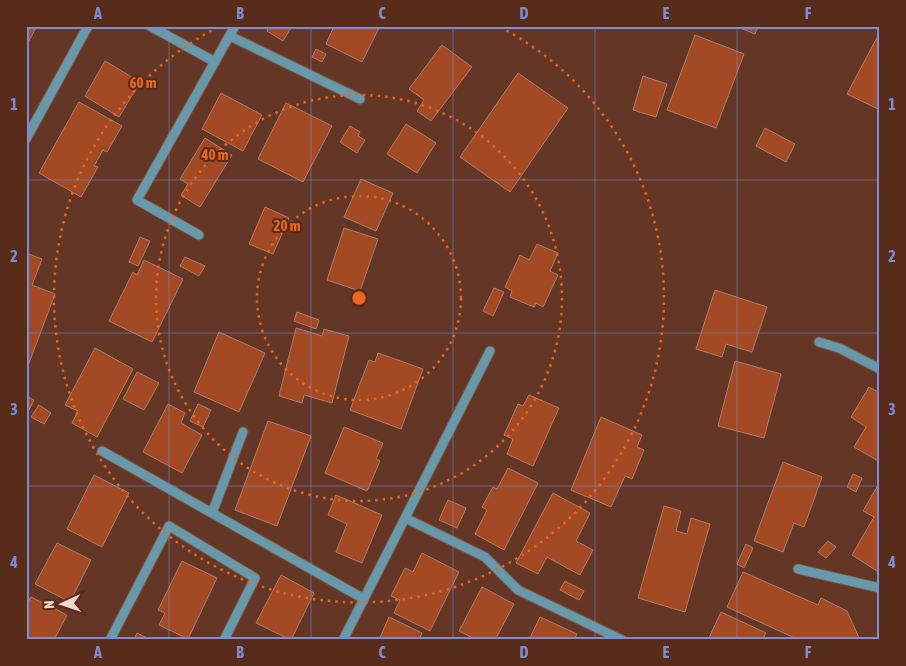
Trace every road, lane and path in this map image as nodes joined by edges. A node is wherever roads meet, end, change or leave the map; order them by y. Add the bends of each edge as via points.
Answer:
1 (88, 26) edge
2 (150, 26) edge
3 (235, 26) edge
4 (230, 36) junction
5 (215, 62) junction
6 (360, 99) dead end
7 (26, 139) edge
8 (199, 235) dead end
9 (819, 342) dead end
10 (490, 351) dead end
11 (880, 369) edge
12 (243, 432) dead end
13 (102, 450) dead end
14 (212, 513) junction
15 (405, 518) junction
16 (798, 569) dead end
17 (880, 588) edge
18 (364, 599) junction
19 (110, 640) edge
20 (224, 640) edge
21 (343, 640) edge
22 (622, 640) edge

1 - 7 street
2 - 5 street
3 - 4 street
4 - 5 street
4 - 6 street
5 - 8 street via 137,200
9 - 11 street via 839,348
10 - 15 street
12 - 14 street
13 - 14 street
14 - 18 street
15 - 18 street
15 - 22 street via 484,557 518,590
16 - 17 street
18 - 21 street
19 - 20 street via 168,526 255,578

